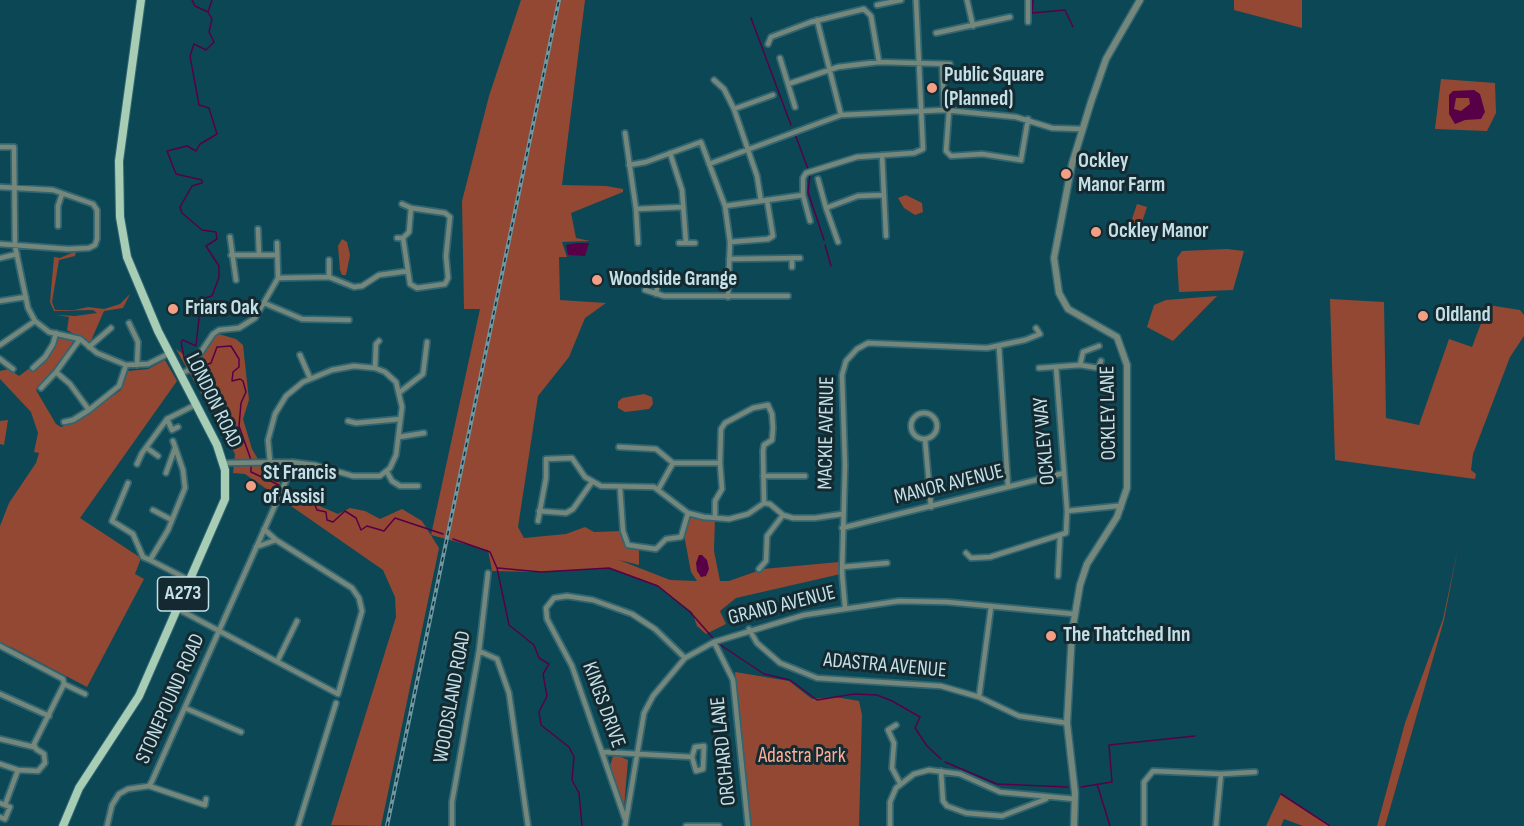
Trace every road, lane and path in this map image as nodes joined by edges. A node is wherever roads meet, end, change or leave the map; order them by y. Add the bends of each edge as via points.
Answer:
1 (141, 0) edge
2 (901, 0) edge
3 (916, 0) edge
4 (967, 0) edge
5 (1028, 0) edge
6 (1140, 0) edge
7 (877, 5) dead end
8 (1010, 17) dead end
9 (817, 20) junction
10 (1028, 22) dead end
11 (974, 26) junction
12 (936, 33) dead end
13 (768, 44) dead end
14 (780, 58) dead end
15 (879, 62) junction
16 (920, 63) junction
17 (942, 64) junction
18 (950, 64) dead end
19 (829, 69) junction
20 (714, 80) dead end
21 (788, 84) junction
22 (773, 95) dead end
23 (795, 107) dead end
24 (734, 109) junction
25 (921, 110) junction
26 (947, 111) junction
27 (841, 115) junction
28 (1028, 119) junction
29 (1082, 129) junction
30 (625, 133) dead end
31 (0, 147) edge
32 (747, 150) junction
33 (670, 153) junction
34 (882, 155) junction
35 (709, 164) junction
36 (629, 165) junction
37 (818, 179) dead end
38 (0, 187) edge
39 (15, 187) junction
40 (62, 194) junction
41 (803, 195) junction
42 (884, 195) junction
43 (764, 201) junction
44 (402, 204) dead end
45 (725, 206) junction
46 (683, 207) junction
47 (411, 208) junction
48 (826, 208) junction
49 (636, 209) junction
50 (810, 221) dead end
51 (58, 226) dead end
52 (258, 229) dead end
53 (886, 236) dead end
54 (230, 237) dead end
55 (730, 242) junction
56 (838, 242) dead end
57 (277, 243) dead end
58 (638, 243) dead end
59 (679, 243) dead end
60 (686, 243) junction
61 (695, 243) dead end
62 (0, 244) edge
63 (15, 246) junction
64 (17, 254) junction
65 (259, 254) junction
66 (231, 255) junction
67 (277, 255) junction
68 (0, 258) edge
69 (729, 258) junction
70 (792, 258) junction
71 (800, 258) dead end
72 (329, 260) dead end
73 (792, 267) dead end
74 (408, 271) junction
75 (670, 272) dead end
76 (329, 277) junction
77 (278, 278) junction
78 (236, 280) dead end
79 (645, 290) dead end
80 (656, 294) junction
81 (788, 296) dead end
82 (26, 297) junction
83 (728, 297) junction
84 (0, 302) edge
85 (264, 303) junction
86 (349, 320) dead end
87 (35, 321) junction
88 (129, 323) dead end
89 (111, 328) dead end
90 (1036, 328) dead end
91 (56, 333) junction
92 (1040, 334) junction
93 (80, 339) junction
94 (379, 341) dead end
95 (428, 342) dead end
96 (1037, 343) dead end
97 (0, 345) edge
98 (1099, 346) dead end
99 (89, 347) junction
100 (999, 347) junction
101 (170, 352) junction
102 (300, 355) dead end
103 (0, 360) edge
104 (1101, 362) dead end
105 (126, 365) junction
106 (137, 365) junction
107 (1080, 365) junction
108 (1056, 367) junction
109 (33, 368) dead end
110 (375, 368) junction
111 (1039, 368) dead end
112 (13, 369) dead end
113 (56, 372) junction
114 (182, 374) junction
115 (309, 378) junction
116 (41, 388) dead end
117 (400, 392) junction
118 (198, 404) junction
119 (89, 410) junction
120 (167, 419) junction
121 (400, 419) junction
122 (348, 421) dead end
123 (64, 422) dead end
124 (178, 427) dead end
125 (424, 433) dead end
126 (399, 437) junction
127 (925, 439) junction
128 (173, 441) dead end
129 (619, 447) dead end
130 (147, 448) junction
131 (176, 448) junction
132 (158, 456) dead end
133 (270, 462) junction
134 (292, 462) junction
135 (673, 463) junction
136 (137, 464) dead end
137 (223, 464) junction
138 (720, 464) junction
139 (387, 472) junction
140 (166, 473) dead end
141 (1064, 473) junction
142 (764, 476) junction
143 (806, 476) dead end
144 (592, 482) junction
145 (128, 483) dead end
146 (418, 486) dead end
147 (1008, 487) junction
148 (620, 488) junction
149 (658, 490) junction
150 (764, 502) junction
151 (931, 507) junction
152 (1121, 508) junction
153 (153, 510) dead end
154 (539, 511) junction
155 (1067, 511) junction
156 (688, 513) junction
157 (842, 514) junction
158 (783, 515) junction
159 (715, 518) junction
160 (172, 520) junction
161 (538, 521) dead end
162 (842, 528) junction
163 (264, 529) junction
164 (1060, 536) junction
165 (276, 540) junction
166 (255, 547) junction
167 (966, 553) dead end
168 (150, 560) junction
169 (887, 563) dead end
170 (842, 567) junction
171 (759, 569) dead end
172 (488, 573) dead end
173 (1058, 576) dead end
174 (189, 580) junction
175 (991, 606) junction
176 (845, 607) junction
177 (177, 609) junction
178 (1074, 614) junction
179 (297, 621) dead end
180 (749, 629) junction
181 (220, 630) junction
182 (714, 642) junction
183 (0, 646) edge
184 (479, 651) junction
185 (685, 658) junction
186 (278, 660) junction
187 (64, 684) junction
188 (0, 694) edge
189 (85, 694) dead end
190 (979, 697) junction
191 (336, 703) dead end
192 (185, 708) junction
193 (49, 716) junction
194 (1067, 723) junction
195 (897, 725) dead end
196 (888, 730) junction
197 (241, 732) dead end
198 (882, 732) dead end
199 (0, 739) edge
200 (34, 747) junction
201 (603, 752) junction
202 (635, 754) junction
203 (692, 757) junction
204 (0, 764) edge
205 (18, 770) junction
206 (941, 771) junction
207 (1254, 772) dead end
208 (1221, 774) junction
209 (900, 783) junction
210 (148, 786) junction
211 (1049, 798) junction
212 (1075, 799) junction
213 (206, 800) dead end
214 (2, 804) edge
215 (0, 817) edge
216 (625, 824) edge
217 (63, 826) edge
218 (107, 826) edge
219 (298, 826) edge
220 (452, 826) edge
221 (528, 826) edge
222 (686, 826) edge
223 (718, 826) edge
224 (748, 826) edge
225 (890, 826) edge
226 (1074, 826) edge
227 (1144, 826) edge
228 (1216, 826) edge

1 - 101 main road, LONDON ROAD / A273 via 119,161 120,217 127,257
2 - 7 street
3 - 16 street
4 - 11 street
5 - 10 street
6 - 29 street, OCKLEY LANE via 1106,58
8 - 11 street
9 - 13 street via 779,33 768,39
9 - 15 street via 868,10
9 - 19 street
11 - 12 street
14 - 21 street
15 - 16 street
15 - 19 street
16 - 17 street
16 - 25 street
17 - 18 street
17 - 26 street
19 - 21 street
19 - 27 street
20 - 24 street via 724,89
21 - 23 street
22 - 24 street
24 - 32 street
25 - 26 street
25 - 27 street
25 - 34 street via 922,149
26 - 28 street
26 - 28 street via 946,151 951,156 982,154 1021,160
27 - 32 street
28 - 29 street via 1052,128
29 - 152 street, OCKLEY LANE via 1054,258 1059,293 1068,309 1117,336 1124,351 1127,488
30 - 36 street
31 - 39 street via 14,147
32 - 35 street
32 - 43 street
33 - 35 street via 701,141
33 - 36 street
33 - 46 street via 682,190
34 - 41 street via 857,157 806,173
34 - 42 street
35 - 45 street
36 - 49 street
37 - 48 street
38 - 39 street
39 - 40 street
39 - 63 street
40 - 51 street
40 - 63 street via 93,204 97,210 95,245 68,249
41 - 43 street
41 - 50 street
42 - 48 street via 858,196
42 - 53 street
43 - 45 street
43 - 55 street via 773,236
44 - 47 street
45 - 55 street
46 - 49 street
46 - 60 street
47 - 74 street via 409,232 400,238
47 - 74 street via 450,217 448,278 445,284 417,288 410,285
48 - 56 street
49 - 58 street
52 - 65 street
54 - 66 street
55 - 69 street
57 - 67 street
59 - 60 street
60 - 61 street
62 - 63 street
63 - 64 street
64 - 68 street
64 - 82 street
65 - 66 street
65 - 67 street
66 - 78 street
67 - 77 street
69 - 70 street
69 - 83 street
70 - 71 street
70 - 73 street
72 - 76 street
74 - 76 street via 379,275 354,287
75 - 80 street via 658,275
76 - 77 street
77 - 85 street
79 - 80 street
80 - 83 street
81 - 83 street
82 - 84 street
82 - 87 street
85 - 86 street via 302,319
85 - 114 street via 246,325 213,334
87 - 91 street
87 - 97 street
88 - 106 street via 138,342
89 - 99 street
90 - 92 street
91 - 93 street
91 - 109 street via 45,357
92 - 96 street
92 - 100 street, MACKIE AVENUE
93 - 99 street
93 - 113 street
94 - 110 street
95 - 117 street via 423,374
98 - 107 street via 1083,352
99 - 105 street
100 - 147 street
100 - 157 street, MACKIE AVENUE via 868,343 846,360 842,375
101 - 106 street via 148,364
101 - 114 main road, LONDON ROAD / A273
102 - 115 street
103 - 112 street
104 - 107 street, OCKLEY WAY via 1098,368
105 - 106 street
105 - 119 street via 118,386
107 - 108 street, OCKLEY WAY
108 - 111 street, OCKLEY WAY
108 - 141 street, OCKLEY WAY
110 - 115 street via 354,366
110 - 117 street via 391,377
113 - 116 street
113 - 119 street
114 - 118 main road, LONDON ROAD / A273
115 - 133 street via 295,387 274,414 268,440
117 - 121 street
118 - 120 street
118 - 137 main road, LONDON ROAD / A273
119 - 123 street
120 - 124 street via 172,430
120 - 130 street
121 - 122 street
121 - 126 street
125 - 126 street
126 - 139 street via 396,456
127 - 127 street via 916,436 911,424 923,412 931,414 937,424 936,433
127 - 151 street
128 - 131 street
129 - 135 street via 660,450
130 - 132 street
130 - 136 street
131 - 140 street
131 - 160 street via 185,488
133 - 134 street
133 - 137 street
134 - 139 street via 367,478
134 - 163 street, STONEPOUND ROAD
135 - 138 street
135 - 149 street
137 - 174 main road, LONDON ROAD / A273 via 225,499
138 - 142 street via 724,423 760,405 770,409 773,428 772,440 764,445
138 - 159 street via 722,489 715,501
139 - 146 street via 400,486
141 - 147 street, MANOR AVENUE
141 - 155 street, OCKLEY WAY
142 - 143 street
142 - 150 street
144 - 148 street
144 - 154 street via 580,501 566,513
144 - 154 street via 572,458 546,459
145 - 168 street via 112,521 133,534 143,557
147 - 151 street, MANOR AVENUE
148 - 149 street via 649,486
148 - 156 street via 623,531 628,545 656,549 666,539 681,537
149 - 156 street
150 - 158 street
150 - 159 street via 748,514
151 - 162 street, MANOR AVENUE
152 - 155 street, OCKLEY WAY
152 - 178 street, OCKLEY LANE via 1087,564
153 - 160 street
154 - 161 street
155 - 164 street, OCKLEY WAY via 1068,528
156 - 159 street
157 - 158 street via 815,518
157 - 162 street, MACKIE AVENUE
158 - 171 street via 767,536 766,561
160 - 168 street
162 - 170 street, MACKIE AVENUE
163 - 165 street
163 - 166 street, STONEPOUND ROAD
164 - 167 street via 990,557 970,558
164 - 173 street, OCKLEY WAY
165 - 166 street
165 - 186 street via 352,588 362,611 338,694
166 - 181 street, STONEPOUND ROAD
168 - 174 street
169 - 170 street
170 - 176 street, MACKIE AVENUE
172 - 184 street, WOODSLAND ROAD
174 - 177 main road, LONDON ROAD / A273
175 - 176 street, GRAND AVENUE via 923,601
175 - 178 street, GRAND AVENUE
175 - 190 street
176 - 180 street, GRAND AVENUE
177 - 181 street
177 - 217 main road, LONDON ROAD / A273 via 139,696 79,788
178 - 194 street, OCKLEY LANE
179 - 186 street
180 - 182 street, GRAND AVENUE
180 - 190 street, ADASTRA AVENUE via 768,654 787,668 807,675 924,683
181 - 186 street
181 - 192 street, STONEPOUND ROAD
182 - 185 street, GRAND AVENUE
182 - 224 street, ORCHARD LANE via 733,680
183 - 187 street via 63,679
184 - 220 street, WOODSLAND ROAD via 459,756
184 - 221 street via 497,659 509,693
185 - 201 street, KINGS DRIVE via 655,628 632,614 593,600 567,596 548,603 547,619 572,666
185 - 202 street, GRAND AVENUE via 644,712
187 - 189 street
187 - 193 street
188 - 193 street
190 - 194 street, ADASTRA AVENUE via 1019,716
191 - 219 street
192 - 197 street
192 - 210 street, STONEPOUND ROAD
193 - 200 street
194 - 212 street, OCKLEY LANE
195 - 196 street
196 - 198 street
196 - 209 street via 894,743 892,768
199 - 200 street
200 - 205 street via 44,754 43,767 32,772
201 - 202 street
201 - 216 street, KINGS DRIVE
202 - 203 street
202 - 216 street, GRAND AVENUE
203 - 203 street via 695,747 704,746 703,769 696,771
204 - 205 street
205 - 214 street
206 - 209 street via 921,772
206 - 211 street via 960,774 1000,792
206 - 211 street via 943,801 966,813 1002,816
207 - 208 street
208 - 227 street via 1153,771 1144,782
208 - 228 street
209 - 225 street via 890,802
210 - 213 street via 205,805
210 - 218 street, STONEPOUND ROAD via 119,794
211 - 212 street
212 - 226 street, OCKLEY LANE
214 - 215 street via 10,807 5,819
222 - 223 street

